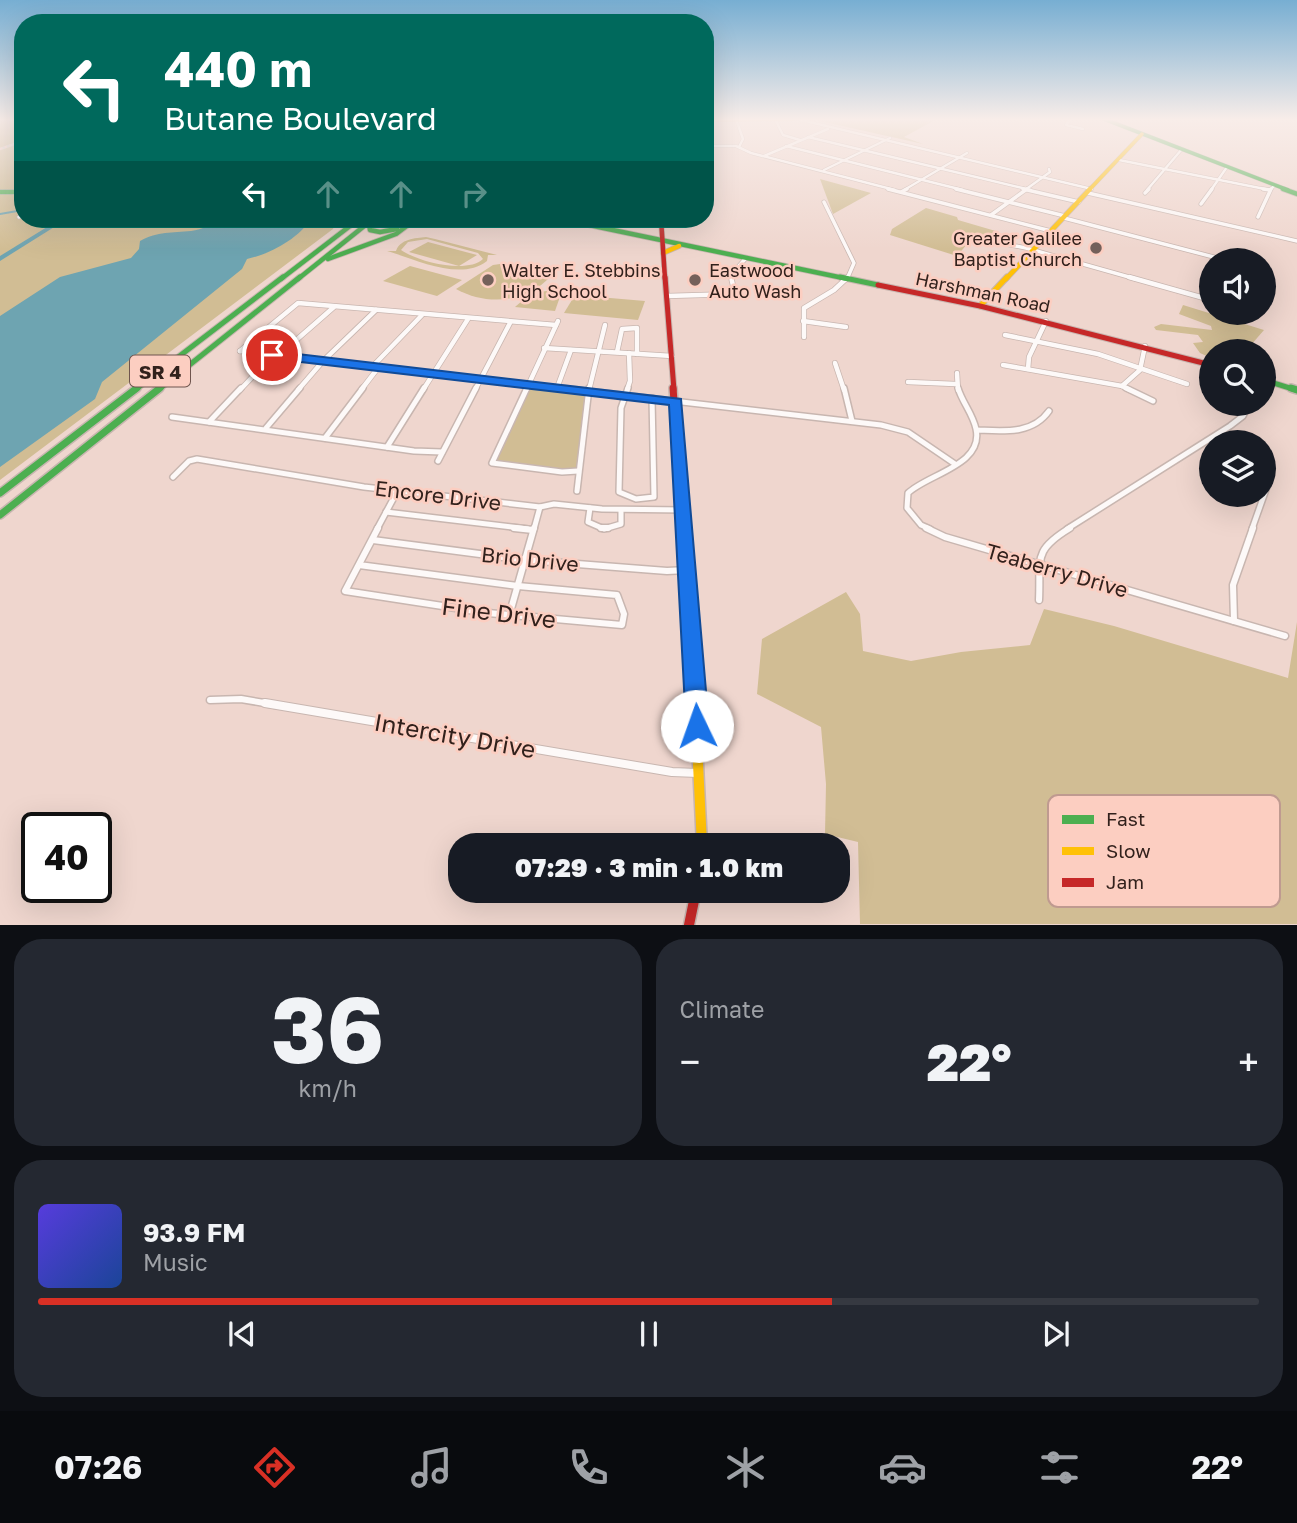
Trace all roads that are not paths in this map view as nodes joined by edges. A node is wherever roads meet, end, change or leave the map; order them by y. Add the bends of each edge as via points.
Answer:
1 (788, 162) edge
2 (841, 162) edge
3 (849, 162) edge
4 (913, 162) edge
5 (951, 162) edge
6 (976, 162) edge
7 (1117, 162) edge
8 (1130, 162) edge
9 (1171, 162) edge
10 (1215, 162) edge
11 (1227, 167) junction
12 (940, 169) junction
13 (1049, 169) dead end
14 (1165, 169) junction
15 (822, 171) junction
16 (1042, 177) junction
17 (921, 180) junction
18 (1216, 180) junction
19 (1272, 188) junction
20 (1027, 189) junction
21 (1090, 191) junction
22 (901, 192) junction
23 (1145, 193) dead end
24 (1297, 194) edge
25 (1079, 201) junction
26 (824, 202) dead end
27 (1009, 202) junction
28 (1201, 205) dead end
29 (991, 215) junction
30 (1065, 217) junction
31 (1258, 217) dead end
32 (341, 228) edge
33 (347, 228) edge
34 (362, 228) edge
35 (370, 228) edge
36 (400, 228) edge
37 (403, 228) edge
38 (608, 228) edge
39 (616, 228) edge
40 (661, 228) edge
41 (1051, 231) junction
42 (662, 238) junction
43 (985, 240) dead end
44 (1297, 241) edge
45 (1158, 242) junction
46 (681, 246) junction
47 (1154, 248) dead end
48 (320, 249) junction
49 (1032, 250) junction
50 (663, 253) junction
51 (1199, 253) edge
52 (746, 258) junction
53 (301, 276) junction
54 (847, 279) junction
55 (667, 296) junction
56 (1199, 297) edge
57 (980, 306) junction
58 (334, 307) junction
59 (376, 310) junction
60 (422, 314) junction
61 (468, 319) junction
62 (803, 321) junction
63 (1046, 321) junction
64 (510, 323) junction
65 (605, 325) dead end
66 (846, 327) dead end
67 (1005, 335) dead end
68 (804, 337) dead end
69 (1038, 340) junction
70 (1145, 346) junction
71 (544, 348) junction
72 (571, 350) junction
73 (597, 352) junction
74 (617, 352) junction
75 (629, 353) junction
76 (637, 354) junction
77 (275, 356) junction
78 (672, 356) junction
79 (323, 361) junction
80 (1199, 362) edge
81 (835, 363) dead end
82 (1003, 365) dead end
83 (375, 367) junction
84 (1142, 368) junction
85 (1028, 369) junction
86 (957, 373) dead end
87 (434, 374) junction
88 (481, 379) junction
89 (908, 382) dead end
90 (955, 384) junction
91 (1188, 384) dead end
92 (1276, 384) edge
93 (528, 385) junction
94 (1122, 386) junction
95 (556, 388) junction
96 (1297, 390) edge
97 (589, 391) junction
98 (627, 396) junction
99 (652, 398) junction
100 (1153, 401) dead end
101 (676, 402) junction
102 (1049, 411) dead end
103 (1241, 416) edge
104 (172, 417) dead end
105 (852, 421) junction
106 (209, 422) junction
107 (266, 429) junction
108 (977, 429) junction
109 (1225, 430) edge
110 (325, 438) junction
111 (387, 447) junction
112 (1199, 447) edge
113 (442, 452) junction
114 (438, 461) dead end
115 (955, 464) junction
116 (578, 471) junction
117 (173, 477) dead end
118 (398, 490) junction
119 (577, 491) dead end
120 (0, 493) edge
121 (540, 507) junction
122 (1260, 507) edge
123 (590, 508) junction
124 (621, 510) junction
125 (684, 510) junction
126 (386, 512) junction
127 (0, 515) edge
128 (533, 530) junction
129 (373, 540) junction
130 (526, 560) junction
131 (359, 565) junction
132 (1040, 565) junction
133 (688, 569) junction
134 (518, 586) junction
135 (1039, 600) dead end
136 (509, 615) junction
137 (1234, 621) junction
138 (1284, 636) dead end
139 (210, 700) dead end
140 (700, 773) junction
141 (702, 833) edge
142 (694, 903) edge
143 (689, 925) edge

1 - 15 street
2 - 15 street
3 - 17 street
4 - 12 street
5 - 12 street
6 - 16 street
7 - 21 main road
8 - 14 street
9 - 14 street
10 - 11 main road
11 - 18 street
11 - 19 main road
12 - 17 street
12 - 20 street
13 - 16 street
14 - 18 street
14 - 23 street
15 - 22 street
16 - 20 street
16 - 21 street
17 - 22 street
17 - 27 street
18 - 19 street
18 - 28 street
19 - 24 main road
19 - 31 street
20 - 25 street
20 - 27 street
21 - 25 main road
21 - 44 street
22 - 29 street
25 - 30 main road
26 - 54 street via 853,256 854,267
27 - 29 street
27 - 30 street
29 - 41 street
30 - 41 main road
30 - 45 street
32 - 48 main road
33 - 48 main road, SR 4
34 - 53 main road, SR 4
35 - 36 main road via 380,232
37 - 53 main road via 331,258
38 - 42 main road, Harshman Road
39 - 42 main road, Harshman Road
40 - 42 main road
41 - 49 main road
42 - 46 main road, Harshman Road
42 - 50 main road
42 - 52 main road, Harshman Road
43 - 49 street
45 - 47 street
45 - 51 street
46 - 50 main road
46 - 52 main road, Harshman Road
48 - 120 main road, SR 4
49 - 56 street
49 - 57 main road
50 - 55 main road
52 - 54 main road, Harshman Road
52 - 55 street via 731,275 735,294
53 - 127 main road, SR 4
54 - 57 main road, Harshman Road
54 - 62 street via 804,308
55 - 78 main road
57 - 63 main road, Harshman Road
58 - 59 street
58 - 77 street
58 - 77 street via 298,303 240,351
59 - 60 street
59 - 79 street
60 - 61 street
60 - 83 street
61 - 64 street
61 - 87 street
62 - 66 street
62 - 68 street
63 - 69 street
63 - 70 main road, Harshman Road
64 - 71 street via 557,323
64 - 88 street
65 - 73 street
67 - 69 street
69 - 84 street
69 - 85 street
70 - 80 main road, Harshman Road
70 - 84 street
71 - 72 street
71 - 93 street
72 - 73 street
72 - 95 street
73 - 74 street
73 - 97 street
74 - 75 street
74 - 76 street via 622,329 637,328
75 - 76 street
75 - 98 street
76 - 78 street
77 - 79 street
77 - 106 street
78 - 101 main road
79 - 83 street
79 - 107 street
81 - 105 street
82 - 85 street
83 - 87 street
83 - 110 street
84 - 91 street
84 - 94 street
85 - 94 street
86 - 90 street
87 - 88 street
87 - 111 street
88 - 93 street
88 - 113 street
89 - 90 street
90 - 108 street
92 - 96 main road
93 - 95 street
93 - 116 street via 492,463
94 - 100 street
95 - 97 street
97 - 98 street
97 - 116 street
98 - 99 street
98 - 99 street via 621,408 620,494 649,500 654,497
99 - 101 street
101 - 105 street
101 - 125 main road
102 - 108 street via 1045,418 1018,431
103 - 109 street
104 - 106 street
105 - 115 street via 902,429
106 - 107 street
107 - 110 street
108 - 115 street via 972,453
110 - 111 street
111 - 113 street
112 - 132 street via 1052,538 1043,548
113 - 114 street
115 - 132 street, Teaberry Drive via 911,489 906,502 911,516 937,534
116 - 119 street
117 - 118 street, Encore Drive via 193,460
118 - 121 street, Encore Drive
118 - 126 street
121 - 123 street, Encore Drive
121 - 128 street
122 - 137 street via 1233,585
123 - 124 street, Encore Drive
123 - 124 street via 588,522 604,528 621,524
124 - 125 street, Encore Drive
125 - 133 main road
126 - 128 street
126 - 129 street
128 - 130 street
129 - 130 street, Brio Drive
129 - 131 street
130 - 133 street, Brio Drive
130 - 134 street
131 - 134 street
131 - 136 street, Fine Drive via 345,591
132 - 135 street
132 - 137 street, Teaberry Drive
133 - 140 main road
134 - 136 street
134 - 136 street, Fine Drive via 617,595 624,615 622,625
137 - 138 street, Teaberry Drive
139 - 140 street, Intercity Drive via 241,699
140 - 141 main road
142 - 143 main road

